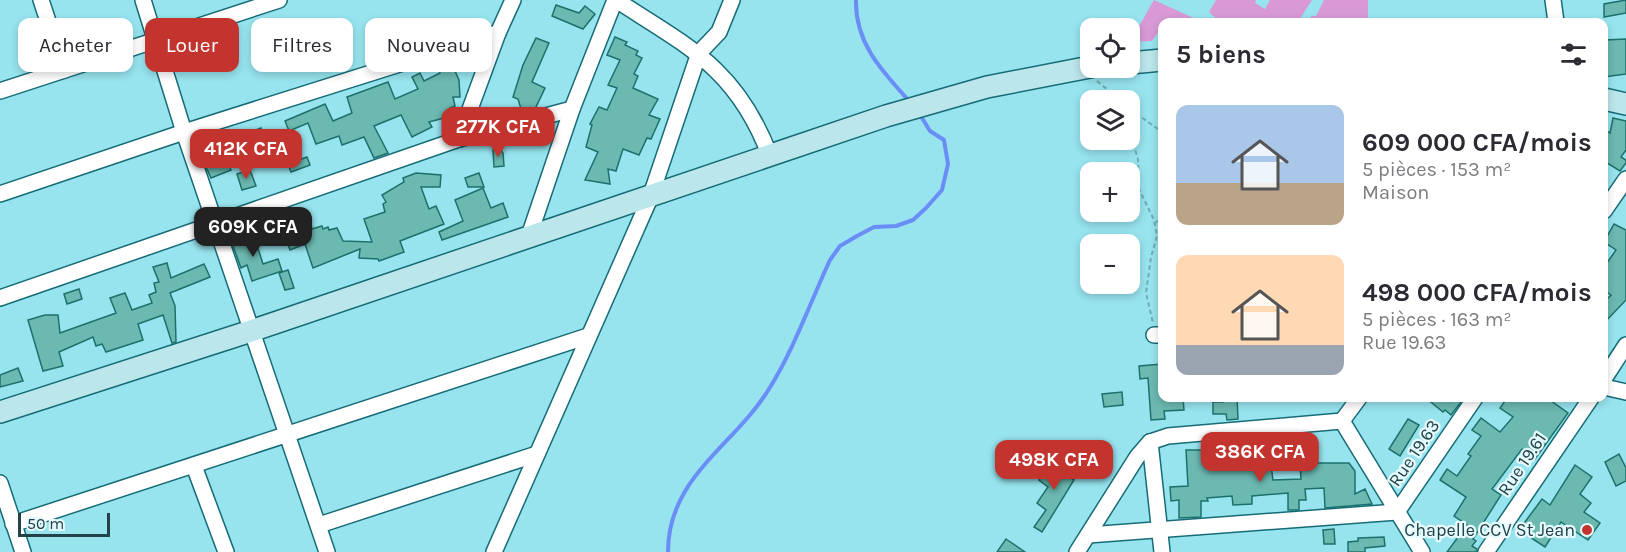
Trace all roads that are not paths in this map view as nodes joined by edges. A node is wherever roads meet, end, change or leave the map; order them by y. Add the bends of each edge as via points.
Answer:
1 (41, 0) edge
2 (143, 0) edge
3 (279, 0) edge
4 (513, 0) edge
5 (615, 0) edge
6 (732, 0) edge
7 (1553, 0) edge
8 (47, 18) edge
9 (149, 18) edge
10 (224, 18) edge
11 (1555, 18) edge
12 (498, 33) junction
13 (699, 53) junction
14 (1158, 60) edge
15 (1140, 62) edge
16 (58, 72) edge
17 (166, 72) edge
18 (1080, 74) edge
19 (0, 91) edge
20 (1608, 100) edge
21 (1626, 104) edge
22 (572, 109) junction
23 (184, 132) junction
24 (459, 139) junction
25 (770, 156) junction
26 (1626, 179) edge
27 (0, 194) edge
28 (650, 198) junction
29 (1608, 205) edge
30 (215, 224) junction
31 (529, 236) junction
32 (0, 298) edge
33 (251, 331) junction
34 (588, 336) junction
35 (1626, 345) edge
36 (1608, 373) edge
37 (1608, 388) edge
38 (1626, 392) edge
39 (1356, 402) edge
40 (1472, 402) edge
41 (1588, 402) edge
42 (0, 412) edge
43 (1342, 421) junction
44 (288, 434) junction
45 (1150, 442) junction
46 (537, 454) junction
47 (194, 466) junction
48 (0, 483) edge
49 (1397, 512) junction
50 (13, 524) junction
51 (319, 525) junction
52 (1160, 529) junction
53 (1088, 535) junction
54 (22, 552) edge
55 (226, 552) edge
56 (327, 552) edge
57 (494, 552) edge
58 (1077, 552) edge
59 (1162, 552) edge
60 (1422, 552) edge
61 (1486, 552) edge

1 - 8 street
2 - 9 street
3 - 10 street
4 - 12 street
5 - 13 street
5 - 22 street
6 - 13 street via 719,32
7 - 11 street
12 - 23 street
12 - 24 street
13 - 25 street via 742,99
13 - 28 street
14 - 15 street
16 - 19 street
17 - 23 street
18 - 25 street via 1014,81 886,116
20 - 21 street
22 - 24 street
22 - 31 street
23 - 27 street
23 - 30 street
24 - 30 street
25 - 28 street
26 - 29 street
28 - 31 street
28 - 34 street
30 - 32 street
30 - 33 street
31 - 33 street
33 - 42 street
33 - 44 street
34 - 44 street
34 - 46 street
35 - 36 street
37 - 38 street
39 - 43 street
40 - 49 street, Rue 19.63
41 - 61 street, Rue 19.61
43 - 45 street via 1168,436
43 - 49 street
44 - 47 street
44 - 51 street
45 - 52 street
45 - 53 street
46 - 51 street
46 - 57 street
47 - 50 street
47 - 55 street
48 - 50 street
49 - 52 street, Rue 19.63
49 - 60 street
50 - 54 street
51 - 56 street
52 - 53 street, Rue 19.63
52 - 59 street
53 - 58 street

